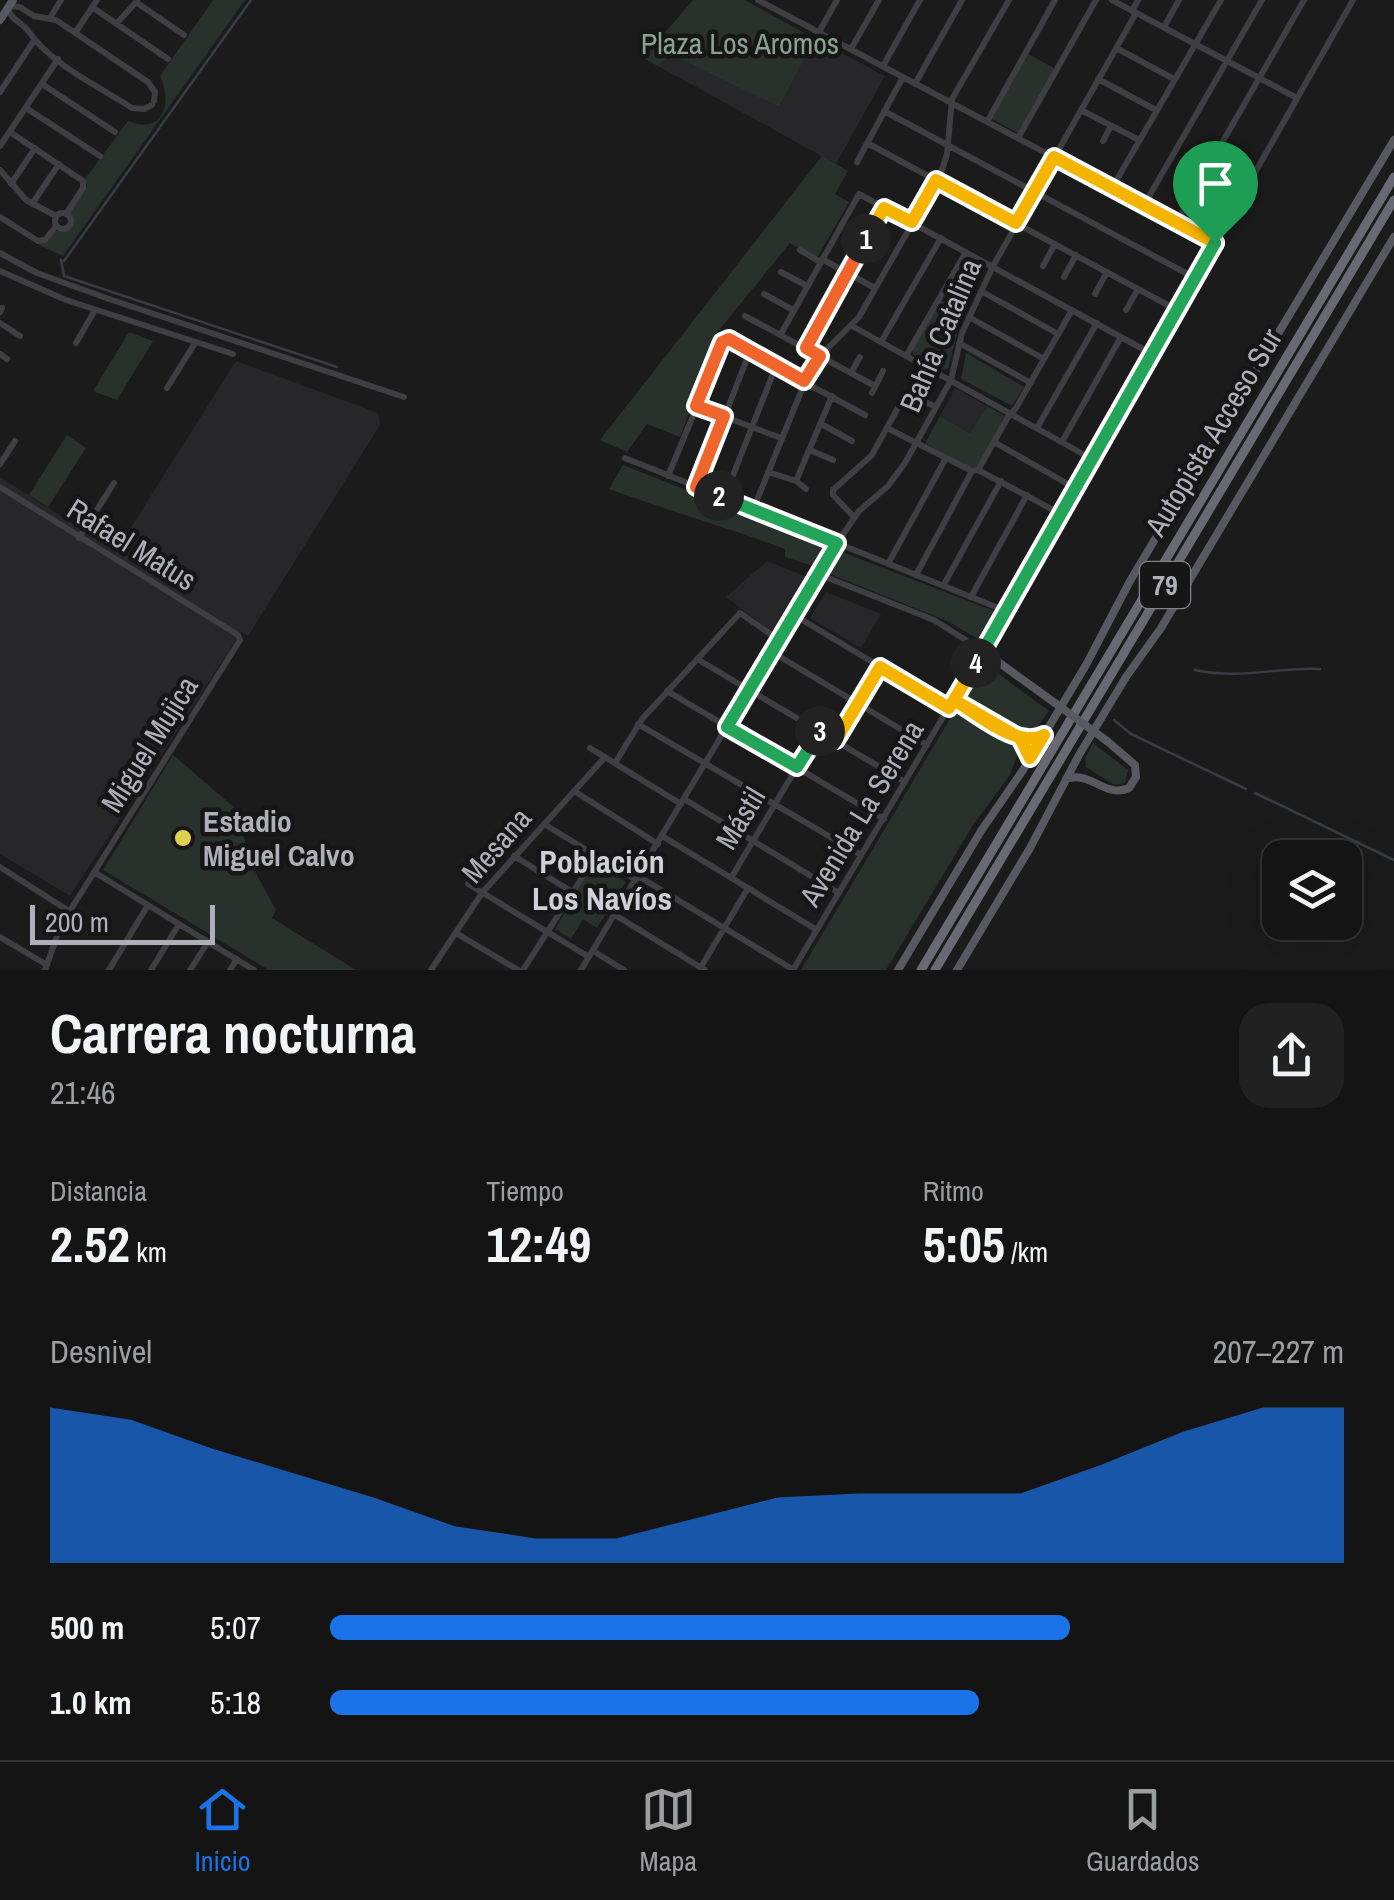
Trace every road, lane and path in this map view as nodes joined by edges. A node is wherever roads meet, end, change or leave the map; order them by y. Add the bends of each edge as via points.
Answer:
1 (62, 0) edge
2 (758, 0) edge
3 (837, 0) edge
4 (878, 0) edge
5 (920, 0) edge
6 (962, 0) edge
7 (1009, 0) edge
8 (1054, 0) edge
9 (1096, 0) edge
10 (1112, 0) edge
11 (1138, 0) edge
12 (1179, 0) edge
13 (1221, 0) edge
14 (1262, 0) edge
15 (1304, 0) edge
16 (1353, 0) edge
17 (137, 1) edge
18 (14, 4) edge
19 (95, 4) edge
20 (1134, 12) junction
21 (50, 18) junction
22 (12, 19) junction
23 (0, 20) edge
24 (118, 22) junction
25 (1164, 28) junction
26 (819, 32) junction
27 (75, 33) junction
28 (184, 35) dead end
29 (34, 42) junction
30 (1195, 44) junction
31 (1116, 48) junction
32 (851, 49) junction
33 (58, 59) junction
34 (168, 59) dead end
35 (1227, 61) junction
36 (883, 66) junction
37 (902, 77) junction
38 (1258, 78) junction
39 (1098, 79) junction
40 (1174, 79) junction
41 (42, 84) junction
42 (916, 84) junction
43 (0, 92) edge
44 (1297, 98) junction
45 (951, 102) junction
46 (26, 108) junction
47 (1081, 110) junction
48 (1156, 110) junction
49 (884, 111) junction
50 (987, 122) junction
51 (1112, 126) junction
52 (10, 132) junction
53 (115, 132) dead end
54 (1018, 138) junction
55 (1139, 140) junction
56 (1394, 140) edge
57 (1103, 141) dead end
58 (867, 143) junction
59 (947, 145) junction
60 (0, 146) edge
61 (35, 148) junction
62 (100, 156) dead end
63 (1054, 157) junction
64 (857, 162) dead end
65 (59, 164) junction
66 (0, 170) edge
67 (1394, 177) edge
68 (936, 180) junction
69 (10, 185) junction
70 (1112, 188) junction
71 (1034, 192) junction
72 (1394, 200) edge
73 (32, 204) junction
74 (1144, 205) junction
75 (884, 208) junction
76 (66, 214) junction
77 (56, 216) junction
78 (0, 217) edge
79 (912, 222) junction
80 (1176, 222) junction
81 (1016, 223) junction
82 (56, 226) junction
83 (1394, 237) edge
84 (942, 238) junction
85 (1215, 243) junction
86 (1055, 244) junction
87 (800, 250) dead end
88 (966, 252) junction
89 (0, 253) edge
90 (1076, 255) junction
91 (821, 260) junction
92 (993, 266) junction
93 (1043, 266) dead end
94 (0, 271) edge
95 (781, 272) dead end
96 (1107, 272) junction
97 (848, 273) junction
98 (1064, 277) dead end
99 (1195, 278) junction
100 (807, 286) junction
101 (876, 288) junction
102 (1138, 289) junction
103 (981, 292) junction
104 (764, 294) dead end
105 (1095, 294) dead end
106 (95, 310) junction
107 (794, 310) junction
108 (1072, 310) junction
109 (1126, 310) dead end
110 (1177, 310) junction
111 (745, 316) dead end
112 (969, 317) junction
113 (0, 323) edge
114 (1097, 324) junction
115 (852, 326) junction
116 (781, 334) junction
117 (1058, 334) junction
118 (20, 336) dead end
119 (1121, 336) junction
120 (76, 342) dead end
121 (881, 342) junction
122 (195, 343) junction
123 (959, 343) junction
124 (806, 348) junction
125 (750, 351) junction
126 (234, 354) dead end
127 (1152, 354) junction
128 (820, 356) junction
129 (906, 356) junction
130 (860, 358) dead end
131 (1044, 359) junction
132 (776, 366) junction
133 (883, 371) dead end
134 (852, 373) junction
135 (950, 380) junction
136 (804, 381) junction
137 (1030, 383) junction
138 (167, 388) dead end
139 (832, 396) junction
140 (404, 397) dead end
141 (696, 406) junction
142 (936, 407) junction
143 (864, 414) dead end
144 (1011, 414) junction
145 (724, 416) junction
146 (821, 424) junction
147 (752, 427) junction
148 (887, 428) junction
149 (1037, 428) junction
150 (781, 438) junction
151 (852, 441) dead end
152 (15, 442) dead end
153 (994, 442) junction
154 (1062, 442) junction
155 (916, 443) junction
156 (810, 450) junction
157 (625, 458) dead end
158 (946, 458) junction
159 (1092, 459) junction
160 (833, 460) dead end
161 (0, 464) edge
162 (975, 471) junction
163 (768, 472) junction
164 (668, 476) junction
165 (796, 481) junction
166 (1000, 481) junction
167 (114, 484) dead end
168 (0, 487) edge
169 (696, 487) junction
170 (1076, 488) junction
171 (806, 490) dead end
172 (1027, 495) junction
173 (724, 498) junction
174 (753, 510) junction
175 (1061, 514) junction
176 (854, 517) junction
177 (79, 538) junction
178 (837, 543) junction
179 (888, 564) junction
180 (818, 574) junction
181 (916, 575) junction
182 (943, 586) junction
183 (971, 597) junction
184 (1006, 611) junction
185 (794, 615) junction
186 (240, 638) joint
187 (779, 640) junction
188 (983, 650) junction
189 (772, 652) junction
190 (698, 659) junction
191 (880, 667) junction
192 (750, 690) junction
193 (668, 691) junction
194 (858, 704) junction
195 (952, 704) junction
196 (638, 724) junction
197 (727, 727) junction
198 (819, 730) junction
199 (1044, 735) junction
200 (1020, 738) junction
201 (836, 740) junction
202 (927, 745) junction
203 (590, 748) dead end
204 (1080, 756) junction
205 (605, 757) junction
206 (1030, 758) junction
207 (615, 763) junction
208 (706, 764) junction
209 (797, 767) junction
210 (1088, 778) junction
211 (1065, 780) junction
212 (905, 782) junction
213 (574, 791) junction
214 (683, 802) junction
215 (775, 804) junction
216 (884, 819) junction
217 (544, 824) junction
218 (660, 840) junction
219 (753, 841) junction
220 (514, 856) junction
221 (596, 856) junction
222 (862, 856) junction
223 (0, 868) edge
224 (94, 872) junction
225 (637, 878) junction
226 (731, 878) junction
227 (468, 884) dead end
228 (748, 888) junction
229 (574, 892) junction
230 (482, 893) junction
231 (839, 893) junction
232 (148, 906) junction
233 (69, 911) junction
234 (615, 915) junction
235 (179, 924) junction
236 (724, 928) junction
237 (817, 930) junction
238 (548, 932) junction
239 (456, 933) junction
240 (0, 937) edge
241 (208, 942) junction
242 (591, 954) junction
243 (236, 959) junction
244 (46, 967) edge
245 (703, 969) edge
246 (109, 970) edge
247 (152, 970) edge
248 (190, 970) edge
249 (230, 970) edge
250 (254, 970) edge
251 (432, 970) edge
252 (520, 970) edge
253 (582, 970) edge
254 (624, 970) edge
255 (794, 970) edge
256 (898, 970) edge
257 (921, 970) edge
258 (936, 970) edge
259 (957, 970) edge

1 - 21 street
2 - 26 street
3 - 26 street
4 - 32 street
5 - 36 street
6 - 42 street
7 - 45 street
8 - 50 street
9 - 54 street
10 - 20 street
11 - 20 street, Bahía Catalina
12 - 25 street
13 - 30 street
14 - 35 street
15 - 38 street
16 - 44 street, Avenida La Serena
17 - 24 street
17 - 28 street
18 - 21 street
18 - 22 street
18 - 23 main road
19 - 24 street
19 - 27 street
20 - 25 street
20 - 31 street, Bahía Catalina
21 - 27 street
22 - 23 street
22 - 29 street
24 - 34 street
25 - 30 street
26 - 32 street
27 - 33 street via 150,84 153,103 134,109
29 - 33 street
29 - 43 street
30 - 35 street
30 - 40 street
31 - 39 street, Bahía Catalina
31 - 40 street
32 - 36 street
33 - 41 street
35 - 38 street
35 - 74 street
36 - 37 street
37 - 42 street
37 - 49 street
38 - 44 street
38 - 80 street
39 - 47 street, Bahía Catalina
39 - 48 street
40 - 48 street
41 - 46 street
41 - 53 street
42 - 45 street
44 - 85 street, Avenida La Serena
45 - 50 street
45 - 59 street
46 - 52 street
46 - 62 street
47 - 51 street
47 - 63 street, Bahía Catalina
48 - 55 street
49 - 58 street
49 - 59 street
50 - 54 street
51 - 55 street
51 - 57 street
52 - 60 street
52 - 61 street
54 - 63 street
55 - 70 street
56 - 199 main road
58 - 64 street
58 - 68 street
59 - 68 street
59 - 71 street
61 - 65 street
61 - 69 street
63 - 70 street
63 - 71 street, Bahía Catalina
65 - 73 street
65 - 76 street via 84,184
66 - 69 street
67 - 257 highway, Autopista Acceso Sur / 79
68 - 79 street
68 - 81 street
69 - 73 street
70 - 74 street
71 - 81 street, Bahía Catalina
71 - 99 street
72 - 258 highway, Autopista Acceso Sur / 79
73 - 77 street
74 - 80 street
75 - 79 street
75 - 91 street via 858,194
75 - 97 street
76 - 77 street
76 - 82 street via 68,227
77 - 82 street
78 - 82 street via 38,241
79 - 84 street
79 - 101 street
80 - 85 street
81 - 86 street
81 - 92 street, Bahía Catalina
83 - 204 main road
84 - 88 street
84 - 121 street
85 - 99 street, Avenida La Serena
86 - 90 street
86 - 93 street
87 - 91 street
88 - 92 street
88 - 129 street
89 - 140 street via 112,300
90 - 96 street
90 - 98 street
91 - 97 street
91 - 100 street
92 - 103 street, Bahía Catalina
92 - 108 street
94 - 106 street
95 - 100 street
96 - 102 street
96 - 105 street
97 - 101 street
97 - 124 street
99 - 110 street, Avenida La Serena
100 - 107 street
101 - 115 street
102 - 109 street
102 - 110 street
103 - 112 street, Bahía Catalina
103 - 117 street
104 - 107 street
106 - 120 street
106 - 122 street
107 - 116 street
108 - 114 street
108 - 117 street
110 - 127 street, Avenida La Serena
111 - 116 street
112 - 123 street, Bahía Catalina
112 - 131 street
113 - 118 street
114 - 119 street
114 - 149 street
115 - 121 street
115 - 128 street
116 - 124 street
117 - 131 street
119 - 127 street
119 - 154 street
121 - 129 street
122 - 126 street
122 - 138 street
123 - 135 street, Bahía Catalina
123 - 137 street
124 - 128 street
125 - 132 street
125 - 141 street via 725,338
125 - 145 street
127 - 159 street, Avenida La Serena
128 - 134 street
128 - 136 street
129 - 135 street
130 - 134 street
131 - 137 street
132 - 136 street
132 - 147 street
133 - 134 street via 874,389
135 - 142 street, Bahía Catalina
135 - 144 street
136 - 139 street
136 - 150 street
137 - 144 street
139 - 143 street
139 - 146 street
141 - 145 street
141 - 164 street
142 - 148 street via 907,392
142 - 155 street, Bahía Catalina
144 - 149 street
144 - 153 street
145 - 147 street
145 - 169 street
146 - 151 street
146 - 156 street
147 - 150 street
147 - 173 street
148 - 155 street
148 - 176 street via 869,458 832,493
149 - 154 street
150 - 163 street
152 - 161 street
153 - 162 street
153 - 170 street
154 - 159 street
155 - 158 street
155 - 176 street, Bahía Catalina via 894,479
156 - 160 street
156 - 165 street
157 - 164 street
158 - 162 street
158 - 179 street
159 - 170 street, Avenida La Serena
162 - 166 street
162 - 181 street
163 - 165 street
163 - 174 street
164 - 169 street
165 - 171 street
166 - 172 street
166 - 182 street
167 - 177 street
168 - 177 street, Rafael Matus
169 - 173 street
170 - 175 street, Avenida La Serena
172 - 175 street
172 - 183 street
173 - 174 street
174 - 178 street
175 - 184 street, Avenida La Serena
176 - 178 street, Bahía Catalina
177 - 186 street, Rafael Matus
178 - 179 street
178 - 180 street, Bahía Catalina
179 - 181 street
180 - 185 street, Bahía Catalina
180 - 188 street via 934,620
181 - 182 street
182 - 183 street
183 - 184 street
184 - 188 street, Avenida La Serena
185 - 187 street, Bahía Catalina
185 - 191 street
186 - 224 street, Miguel Mujica
187 - 189 street, Bahía Catalina
187 - 190 street via 742,612
188 - 195 street, Avenida La Serena
188 - 210 main road, bridge via 1134,766 1127,790
189 - 192 street, Bahía Catalina
189 - 194 street
190 - 192 street
190 - 193 street
191 - 194 street
191 - 195 street
192 - 197 street, Bahía Catalina
192 - 198 street
193 - 196 street
193 - 197 street
194 - 201 street
194 - 202 street
195 - 200 main road
195 - 202 street, Avenida La Serena
196 - 207 street
196 - 208 street
197 - 208 street, Bahía Catalina
197 - 209 street
198 - 201 street
198 - 209 street, Mástil
199 - 200 main road
199 - 206 main road
200 - 206 main road
201 - 212 street
202 - 212 street, Avenida La Serena
203 - 205 street
204 - 210 main road
204 - 211 main road
205 - 207 street
205 - 213 street, Mesana
206 - 256 main road
207 - 214 street
208 - 214 street, Bahía Catalina
208 - 215 street
209 - 215 street, Mástil
209 - 216 street
210 - 211 main road
211 - 259 main road
212 - 216 street, Avenida La Serena
213 - 217 street, Mesana
213 - 218 street
214 - 218 street, Bahía Catalina
214 - 219 street
215 - 219 street, Mástil
215 - 222 street
216 - 222 street, Avenida La Serena
217 - 220 street, Mesana
217 - 221 street
218 - 225 street, Bahía Catalina
218 - 226 street
219 - 226 street, Mástil
219 - 231 street
220 - 229 street
220 - 230 street, Mesana
221 - 225 street
221 - 229 street
222 - 231 street, Avenida La Serena
223 - 233 street
224 - 232 street
224 - 233 street, Miguel Mujica
225 - 234 street, Bahía Catalina
225 - 236 street
226 - 228 street
227 - 230 street
228 - 236 street, Mástil
228 - 237 street
229 - 238 street
230 - 238 street
230 - 239 street, Mesana
231 - 237 street, Avenida La Serena
232 - 235 street
232 - 246 street
233 - 244 street, Miguel Mujica
234 - 242 street, Bahía Catalina
234 - 245 street
235 - 241 street
235 - 247 street
236 - 245 street, Mástil
236 - 255 street
237 - 255 street, Avenida La Serena
238 - 242 street
238 - 252 street
239 - 251 street, Mesana
239 - 252 street
240 - 244 street
241 - 243 street
241 - 248 street
242 - 253 street, Bahía Catalina
242 - 254 street
243 - 249 street
243 - 250 street

